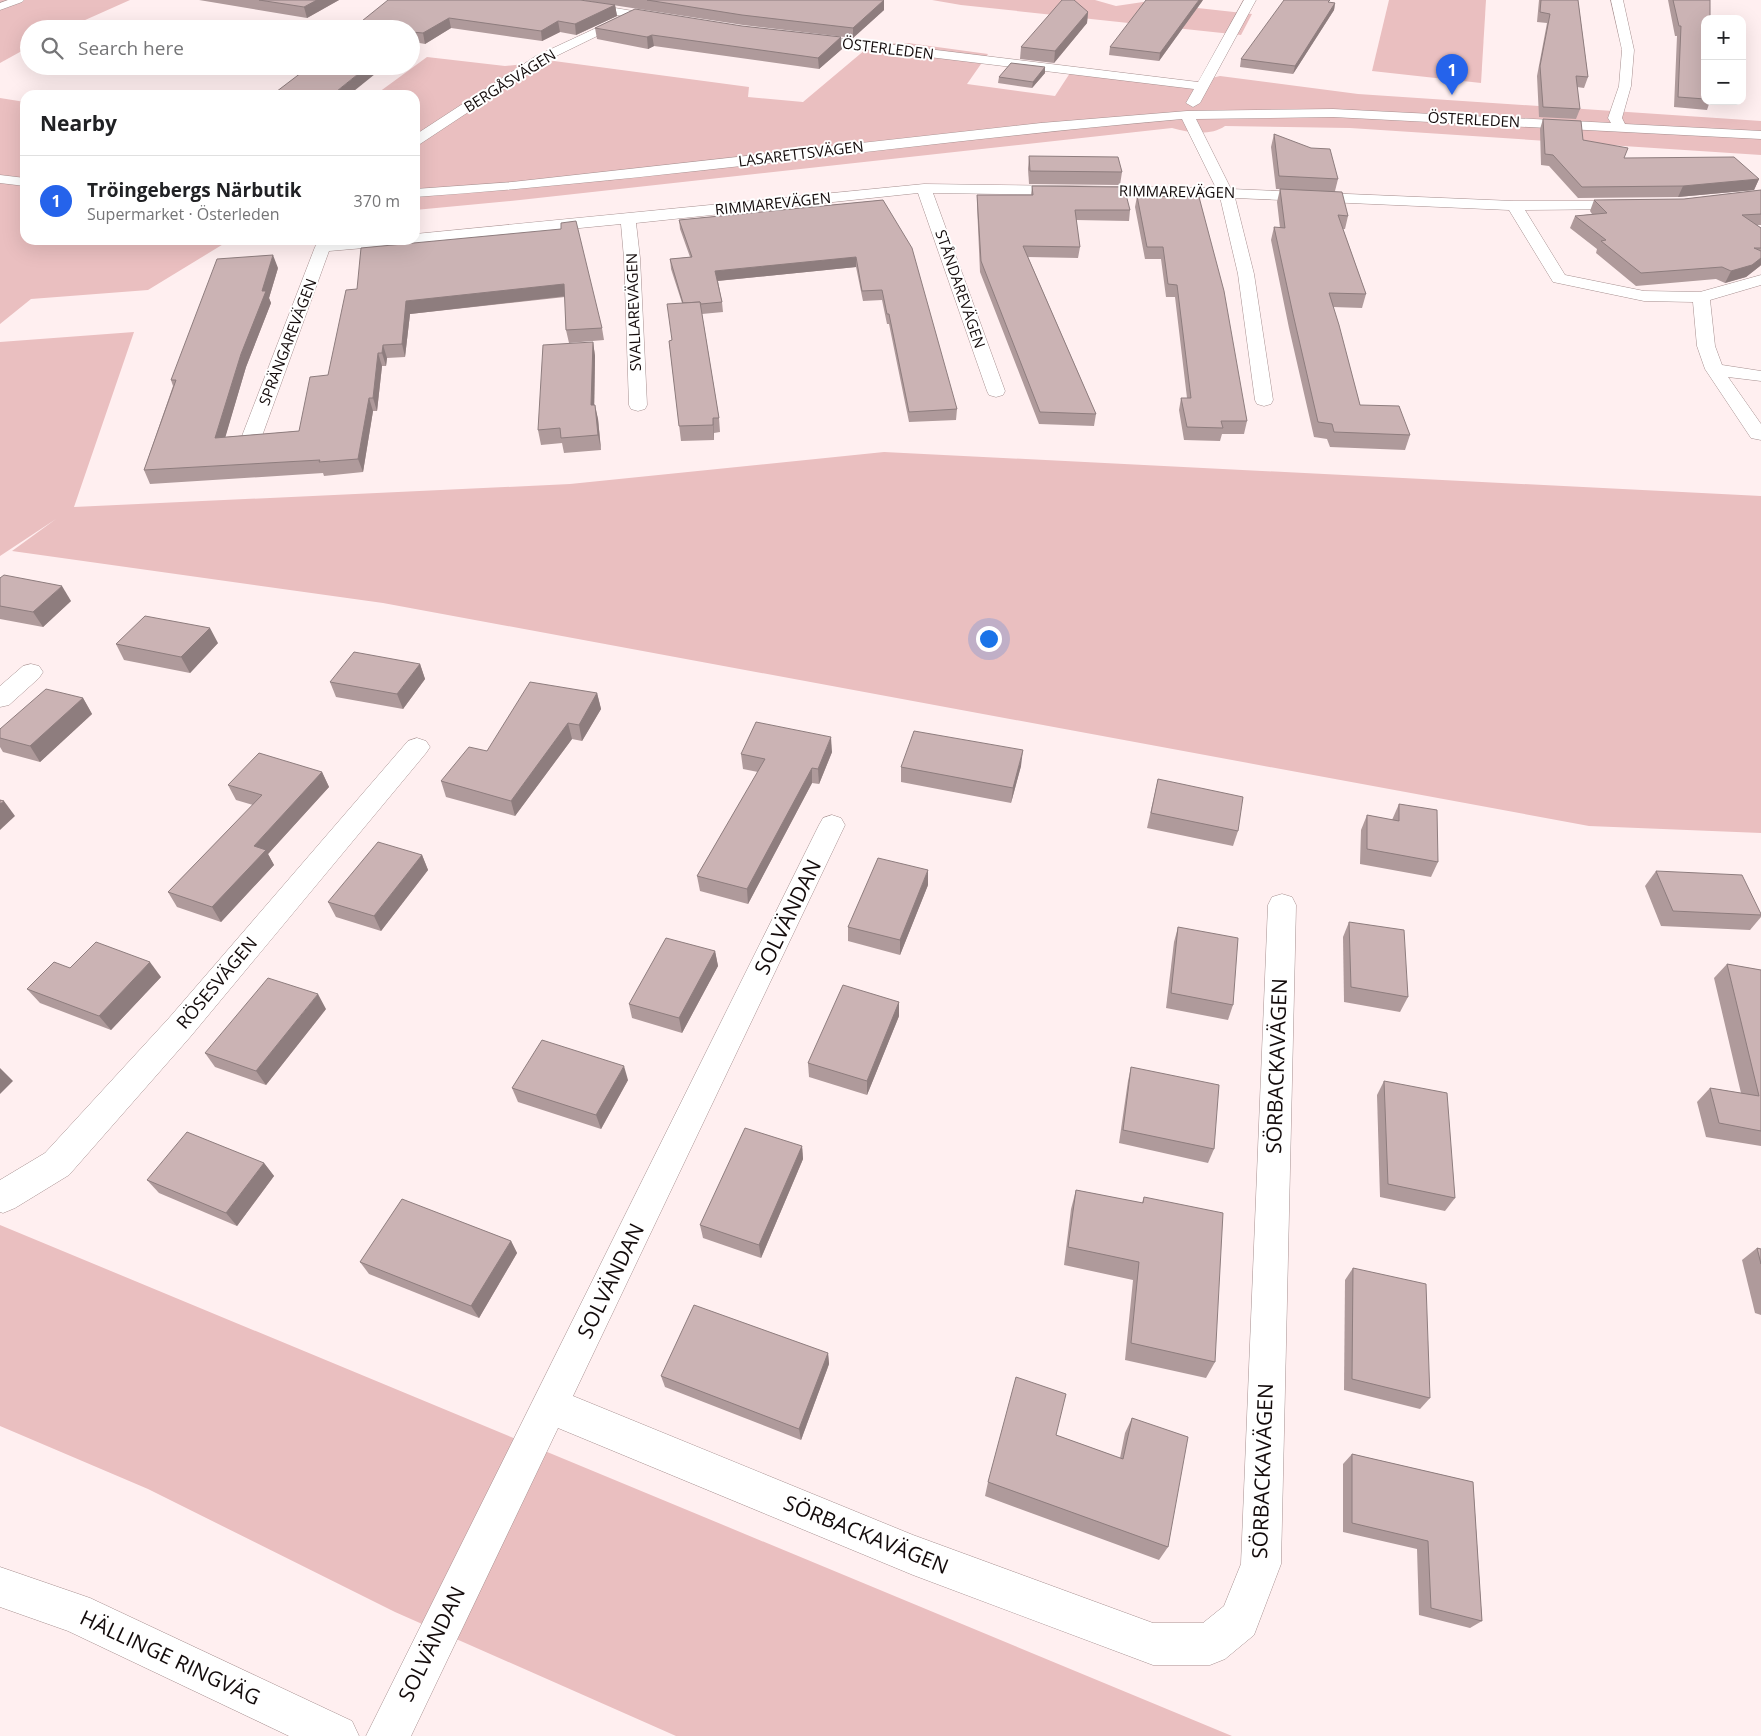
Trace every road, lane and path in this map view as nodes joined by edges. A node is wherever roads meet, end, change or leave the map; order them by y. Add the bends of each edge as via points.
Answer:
1 (18, 0) edge
2 (546, 0) edge
3 (1250, 0) edge
4 (1618, 0) edge
5 (0, 7) edge
6 (635, 14) junction
7 (674, 20) edge
8 (793, 37) edge
9 (1201, 86) junction
10 (1187, 115) junction
11 (1620, 127) junction
12 (1761, 135) edge
13 (420, 138) edge
14 (0, 179) edge
15 (20, 181) edge
16 (924, 188) junction
17 (420, 193) edge
18 (1226, 193) junction
19 (1648, 204) edge
20 (1513, 206) junction
21 (628, 219) junction
22 (420, 238) edge
23 (345, 245) edge
24 (1761, 280) edge
25 (1701, 297) junction
26 (1714, 369) junction
27 (1761, 376) edge
28 (996, 391) dead end
29 (1264, 400) dead end
30 (638, 405) dead end
31 (1761, 434) edge
32 (252, 436) edge
33 (31, 672) dead end
34 (0, 699) edge
35 (417, 747) dead end
36 (832, 825) dead end
37 (1282, 905) dead end
38 (0, 1196) edge
39 (550, 1406) junction
40 (0, 1587) edge
41 (337, 1736) edge
42 (388, 1736) edge

1 - 5 street
2 - 6 street
3 - 9 street
4 - 11 street via 1628,50 1625,86 1616,118
6 - 7 street
6 - 13 street, BERGÅSVÄGEN via 540,59
8 - 9 street, ÖSTERLEDEN
9 - 10 street
10 - 11 street, ÖSTERLEDEN via 1334,113
10 - 17 street, LASARETTSVÄGEN via 1041,127 512,186
10 - 18 street
11 - 12 street, ÖSTERLEDEN
14 - 15 street
16 - 18 street, RIMMAREVÄGEN
16 - 21 street, RIMMAREVÄGEN
16 - 28 street, STÅNDAREVÄGEN
18 - 20 street, RIMMAREVÄGEN
18 - 29 street via 1246,274
19 - 20 street, RIMMAREVÄGEN
20 - 25 street via 1559,279 1644,296
21 - 22 street, RIMMAREVÄGEN
21 - 30 street, SVALLAREVÄGEN
23 - 32 street, SPRÄNGAREVÄGEN via 323,247
24 - 25 street
25 - 26 street via 1706,346
26 - 27 street
26 - 31 street
33 - 34 street
35 - 38 street, RÖSESVÄGEN via 180,1027 56,1164
36 - 39 street, SOLVÄNDAN
37 - 39 street, SÖRBACKAVÄGEN via 1261,1564 1239,1620 1210,1644 1153,1644 913,1555
39 - 42 street, SOLVÄNDAN
40 - 41 street, HÄLLINGE RINGVÄG via 75,1614

